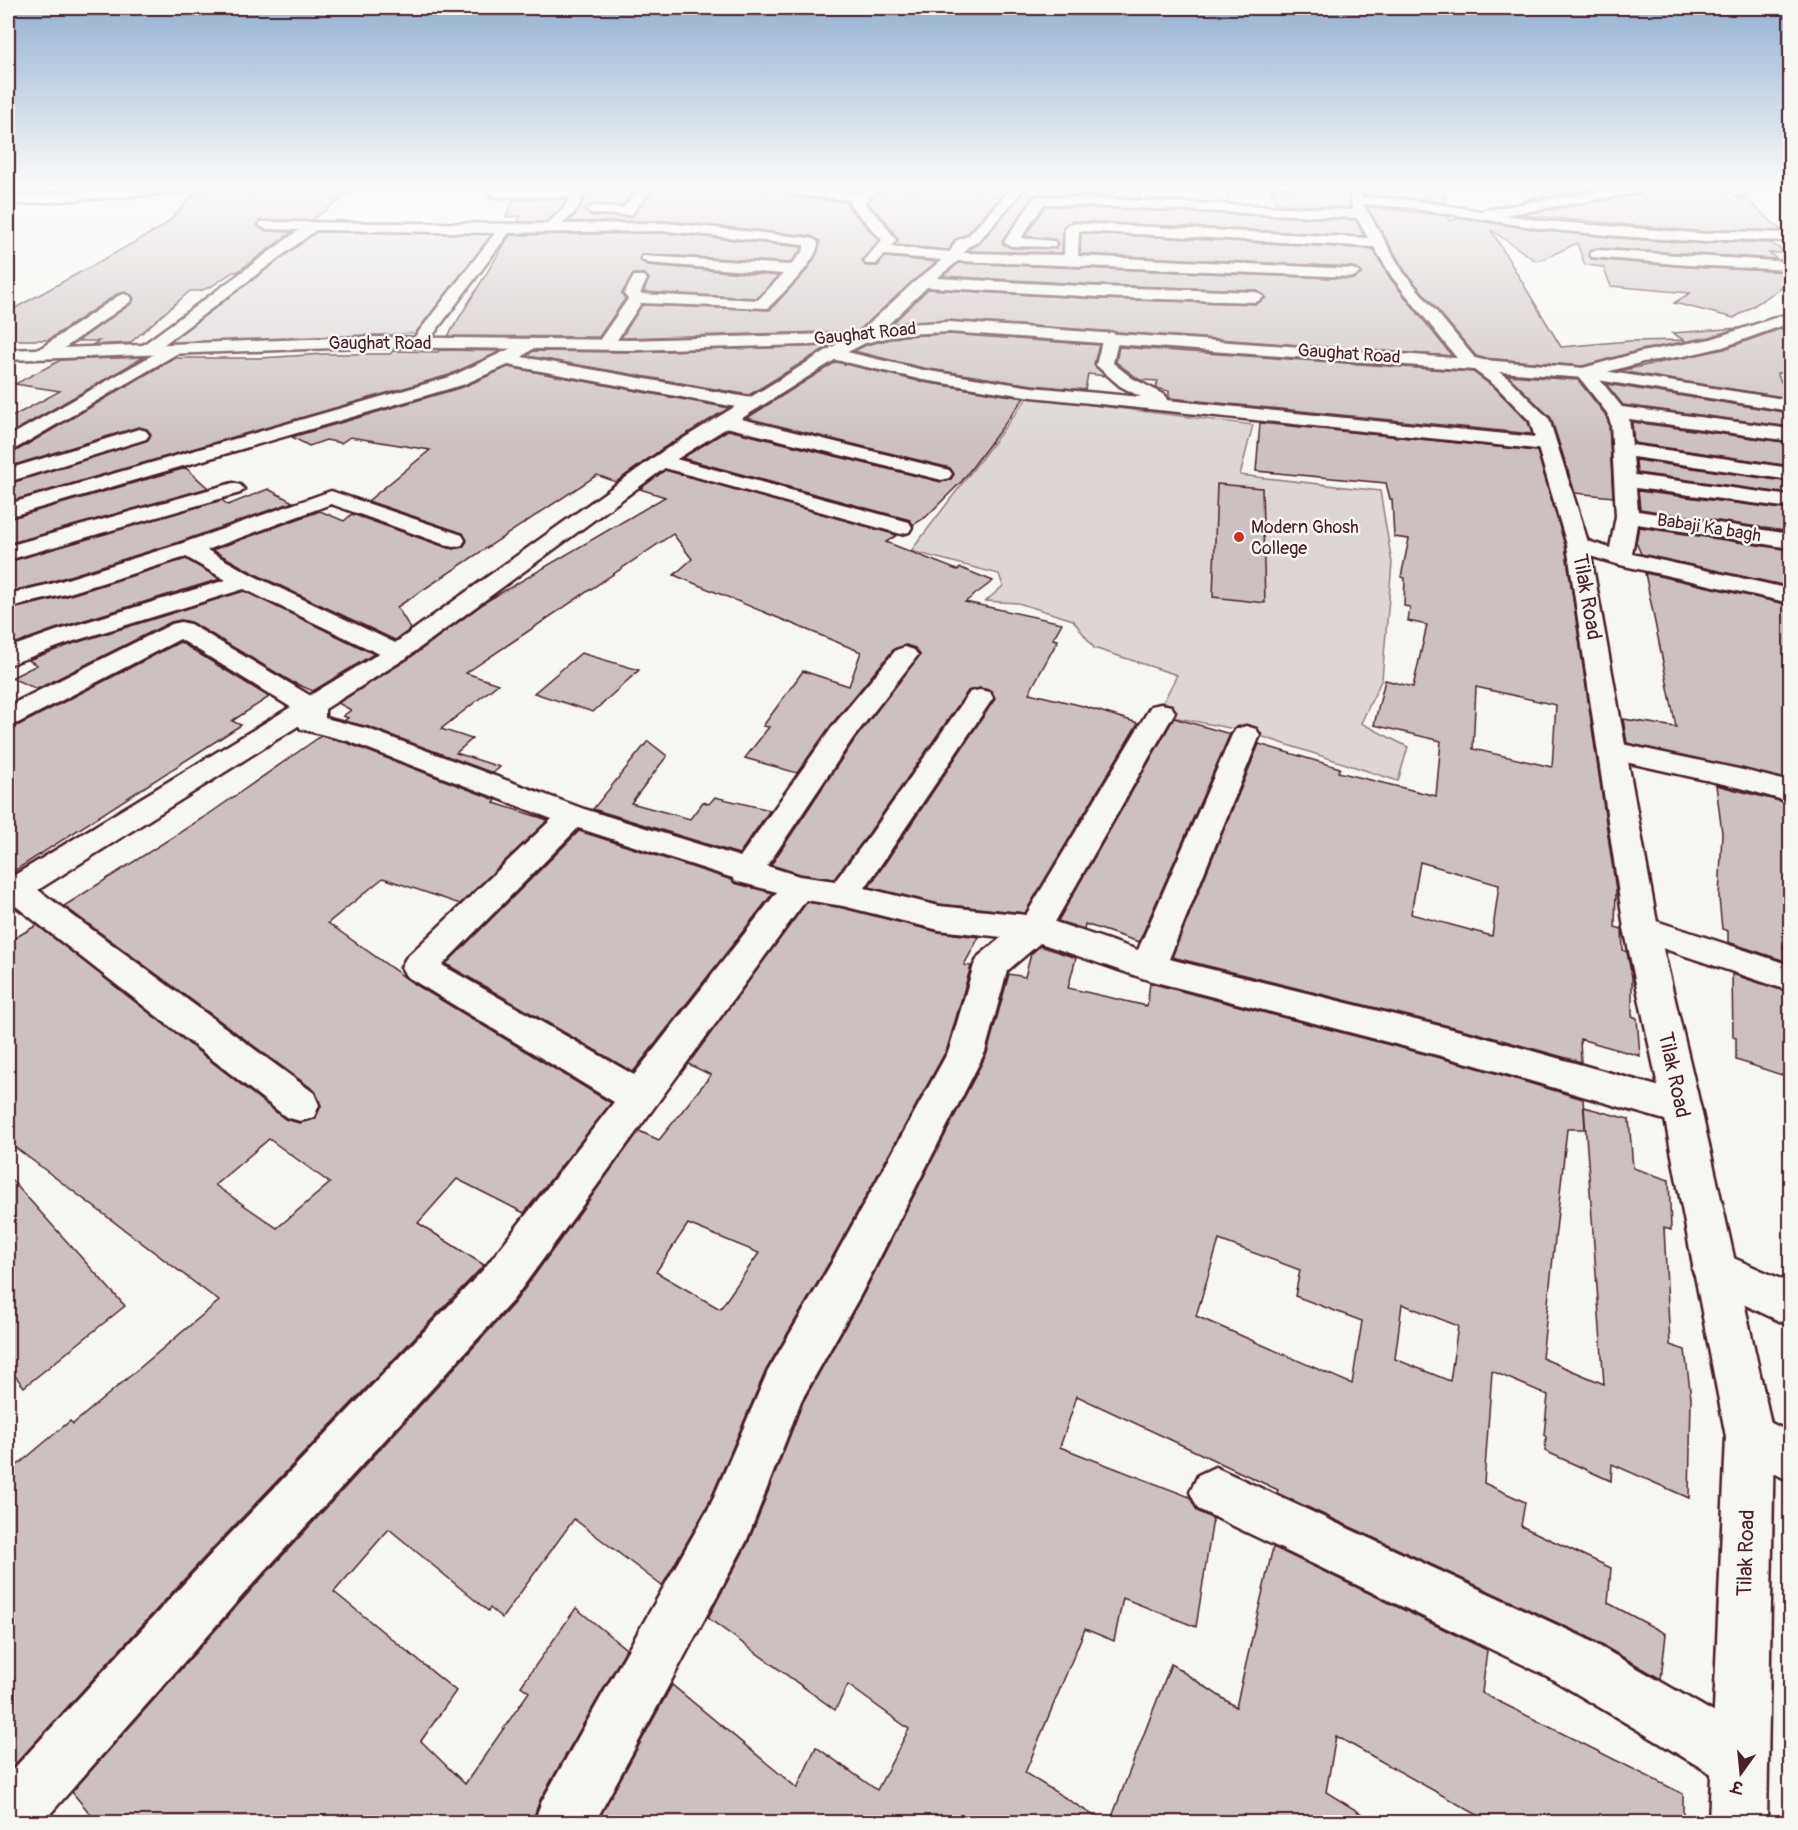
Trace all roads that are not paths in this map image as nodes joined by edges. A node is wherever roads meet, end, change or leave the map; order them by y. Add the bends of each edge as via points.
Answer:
1 (248, 273) edge
2 (471, 273) edge
3 (641, 273) edge
4 (790, 273) edge
5 (934, 273) edge
6 (1397, 273) edge
7 (923, 282) junction
8 (1256, 297) dead end
9 (636, 298) junction
10 (124, 299) dead end
11 (1791, 318) edge
12 (1111, 337) junction
13 (864, 338) junction
14 (418, 343) junction
15 (531, 344) junction
16 (605, 345) junction
17 (172, 349) junction
18 (145, 350) junction
19 (44, 354) junction
20 (834, 354) junction
21 (8, 355) edge
22 (506, 359) junction
23 (1472, 363) junction
24 (1585, 373) junction
25 (752, 404) junction
26 (1176, 408) junction
27 (1788, 409) edge
28 (1616, 412) junction
29 (725, 421) junction
30 (140, 435) dead end
31 (1791, 435) edge
32 (1545, 444) junction
33 (8, 445) edge
34 (1624, 450) junction
35 (661, 461) junction
36 (942, 474) dead end
37 (1791, 474) edge
38 (8, 476) edge
39 (1626, 480) junction
40 (233, 489) dead end
41 (1791, 502) edge
42 (8, 511) edge
43 (1627, 516) junction
44 (901, 527) dead end
45 (454, 540) dead end
46 (1791, 541) edge
47 (1578, 545) junction
48 (188, 549) junction
49 (8, 553) edge
50 (1620, 558) junction
51 (246, 580) junction
52 (1791, 596) edge
53 (8, 601) edge
54 (397, 654) junction
55 (905, 655) dead end
56 (8, 657) edge
57 (980, 698) dead end
58 (311, 708) junction
59 (1161, 712) dead end
60 (8, 717) edge
61 (1246, 735) dead end
62 (1613, 751) junction
63 (1791, 792) edge
64 (573, 816) junction
65 (746, 873) junction
66 (798, 888) junction
67 (11, 891) edge
68 (843, 894) junction
69 (1035, 928) junction
70 (1641, 928) junction
71 (1148, 967) junction
72 (1791, 978) edge
73 (640, 1098) junction
74 (300, 1105) dead end
75 (1682, 1109) junction
76 (1713, 1269) junction
77 (1791, 1305) edge
78 (1750, 1437) junction
79 (1791, 1457) edge
80 (1215, 1492) dead end
81 (1740, 1759) junction
82 (8, 1818) edge
83 (563, 1822) edge
84 (1738, 1822) edge

1 - 18 street
2 - 14 street
3 - 9 street via 632,294
4 - 9 street via 762,305
5 - 7 street
6 - 23 street, Tilak Road
7 - 8 street
7 - 13 street
9 - 16 street
10 - 19 street
11 - 24 street via 1718,343 1641,357
12 - 13 street, Gaughat Road via 949,327 903,329
12 - 23 street, Gaughat Road
12 - 26 street via 1104,362 1109,369
13 - 16 street, Gaughat Road
13 - 20 street
14 - 15 street, Gaughat Road
14 - 17 street, Gaughat Road
15 - 16 street, Gaughat Road
15 - 22 street
17 - 18 street, Gaughat Road
17 - 33 street
18 - 19 street, Gaughat Road
19 - 21 street, Gaughat Road
20 - 25 street
20 - 26 street via 923,375 1005,388
22 - 25 street
22 - 42 street via 456,381
23 - 24 street, Gaughat Road
23 - 32 street, Tilak Road via 1503,383 1539,419
24 - 27 street, Gaughat Road
24 - 28 street
25 - 29 street
26 - 32 street
28 - 31 street
28 - 34 street
29 - 35 street
29 - 36 street
30 - 38 street
32 - 47 street, Tilak Road
34 - 37 street
34 - 39 street
35 - 44 street
35 - 54 street
39 - 41 street
39 - 43 street
40 - 49 street
43 - 46 street, Babaji Ka bagh
43 - 50 street
45 - 48 street via 332,497
47 - 50 street
47 - 62 street, Tilak Road
48 - 51 street
48 - 53 street
50 - 52 street
51 - 54 street
51 - 56 street
54 - 58 street
55 - 65 street via 843,732
57 - 68 street
58 - 60 street via 181,629
58 - 64 street via 311,723 358,735
58 - 67 street
59 - 69 street
61 - 71 street
62 - 63 street
62 - 70 street, Tilak Road
64 - 65 street
64 - 73 street via 418,967
65 - 66 street
66 - 68 street
66 - 73 street
67 - 74 street
68 - 69 street via 939,918
69 - 71 street
69 - 83 street via 991,965 967,1052 784,1387 728,1524
70 - 72 street
70 - 75 street, Tilak Road
71 - 75 street via 1472,1049
73 - 82 street via 498,1285 239,1561
75 - 76 street, Tilak Road
76 - 77 street
76 - 78 street, Tilak Road
78 - 79 street
78 - 81 street, Tilak Road
80 - 81 street via 1566,1657
81 - 84 street, Tilak Road

